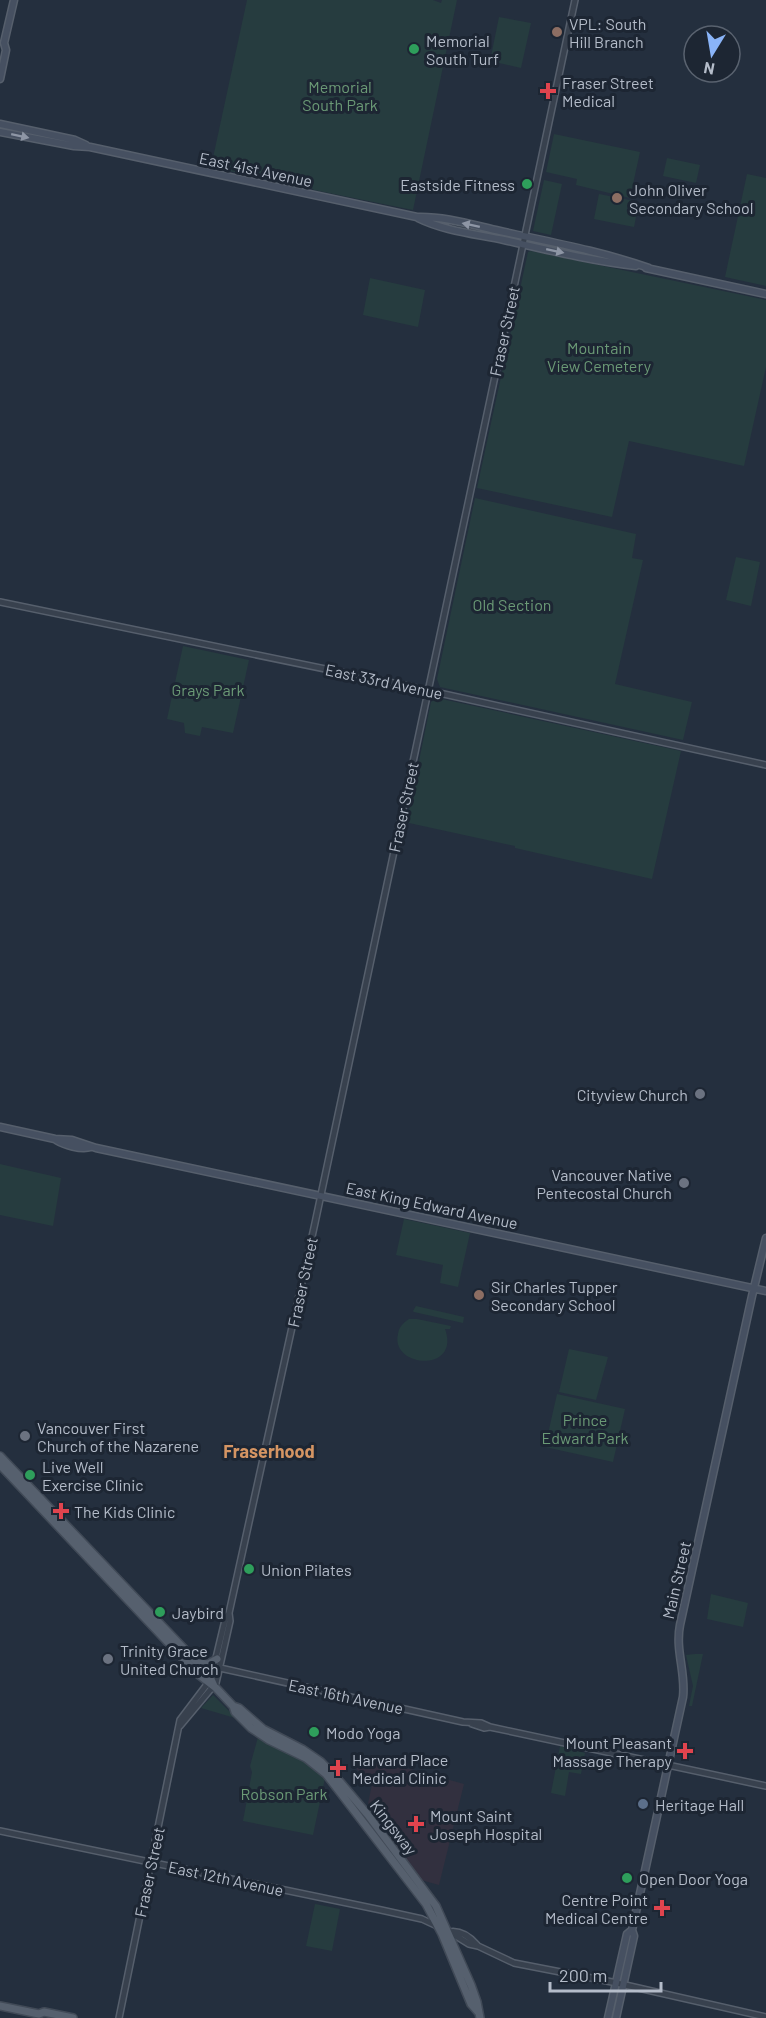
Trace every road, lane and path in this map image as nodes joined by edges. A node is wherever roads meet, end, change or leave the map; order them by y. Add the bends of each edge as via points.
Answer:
1 (14, 0) edge
2 (575, 0) edge
3 (2, 46) edge
4 (0, 79) edge
5 (0, 124) edge
6 (0, 132) edge
7 (90, 147) junction
8 (417, 217) junction
9 (525, 236) junction
10 (523, 244) junction
11 (649, 268) junction
12 (766, 294) edge
13 (0, 602) edge
14 (427, 690) junction
15 (766, 765) edge
16 (0, 1127) edge
17 (320, 1195) junction
18 (766, 1238) edge
19 (753, 1288) junction
20 (766, 1291) edge
21 (0, 1456) edge
22 (0, 1465) edge
23 (229, 1613) junction
24 (217, 1659) junction
25 (198, 1663) junction
26 (220, 1668) junction
27 (212, 1683) junction
28 (233, 1706) junction
29 (668, 1765) junction
30 (766, 1786) edge
31 (0, 1831) edge
32 (151, 1862) junction
33 (439, 1927) junction
34 (449, 1932) junction
35 (619, 1984) junction
36 (0, 2006) edge
37 (479, 2015) edge
38 (41, 2016) edge
39 (766, 2017) edge
40 (73, 2018) edge
41 (118, 2018) edge
42 (608, 2018) edge
43 (616, 2018) edge

1 - 3 main road
2 - 9 street, Fraser Street
3 - 4 main road via 6,50
5 - 7 main road, East 41st Avenue via 75,140
6 -> 7 main road, East 41st Avenue
7 - 8 main road, East 41st Avenue
9 -> 8 main road, East 41st Avenue
8 - 10 main road, East 41st Avenue via 427,223
9 - 10 street, Fraser Street
9 - 11 main road, East 41st Avenue
10 -> 11 main road, East 41st Avenue
10 - 14 street, Fraser Street
11 - 12 main road, East 41st Avenue
13 - 14 street, East 33rd Avenue
14 - 15 street, East 33rd Avenue
14 - 17 street, Fraser Street
16 - 17 main road, East King Edward Avenue
17 - 19 main road, East King Edward Avenue
17 - 23 street, Fraser Street
18 - 19 main road, Main Street
19 - 20 main road, East King Edward Avenue
19 - 29 main road, Main Street via 680,1625 678,1649 684,1693
21 - 25 main road, Kingsway
22 - 27 main road, Kingsway
23 - 24 street, Fraser Street
23 - 26 street, Fraser Street
24 - 25 main road via 208,1665
24 - 27 street, Fraser Street
25 - 27 main road, Kingsway
26 - 27 street, Fraser Street
26 - 29 street, East 16th Avenue
27 - 28 main road, Kingsway
27 - 32 street, Fraser Street via 180,1726
28 - 33 main road, Kingsway via 258,1733 306,1758 324,1773 417,1891
28 - 34 main road, Kingsway via 263,1729 310,1753 330,1770 430,1897
29 - 30 street, East 16th Avenue
29 - 35 main road, Main Street via 632,1930 627,1934
31 - 32 street, East 12th Avenue
32 - 33 street, East 12th Avenue via 422,1919
32 - 41 street, Fraser Street
33 - 34 street, East 12th Avenue
33 - 37 main road, Kingsway
34 - 35 street, East 12th Avenue via 456,1931 514,1963
34 - 37 main road, Kingsway
35 - 39 street, East 12th Avenue
35 - 42 main road, Main Street
35 - 43 main road, Main Street
36 - 38 main road
38 - 40 main road via 44,2012

